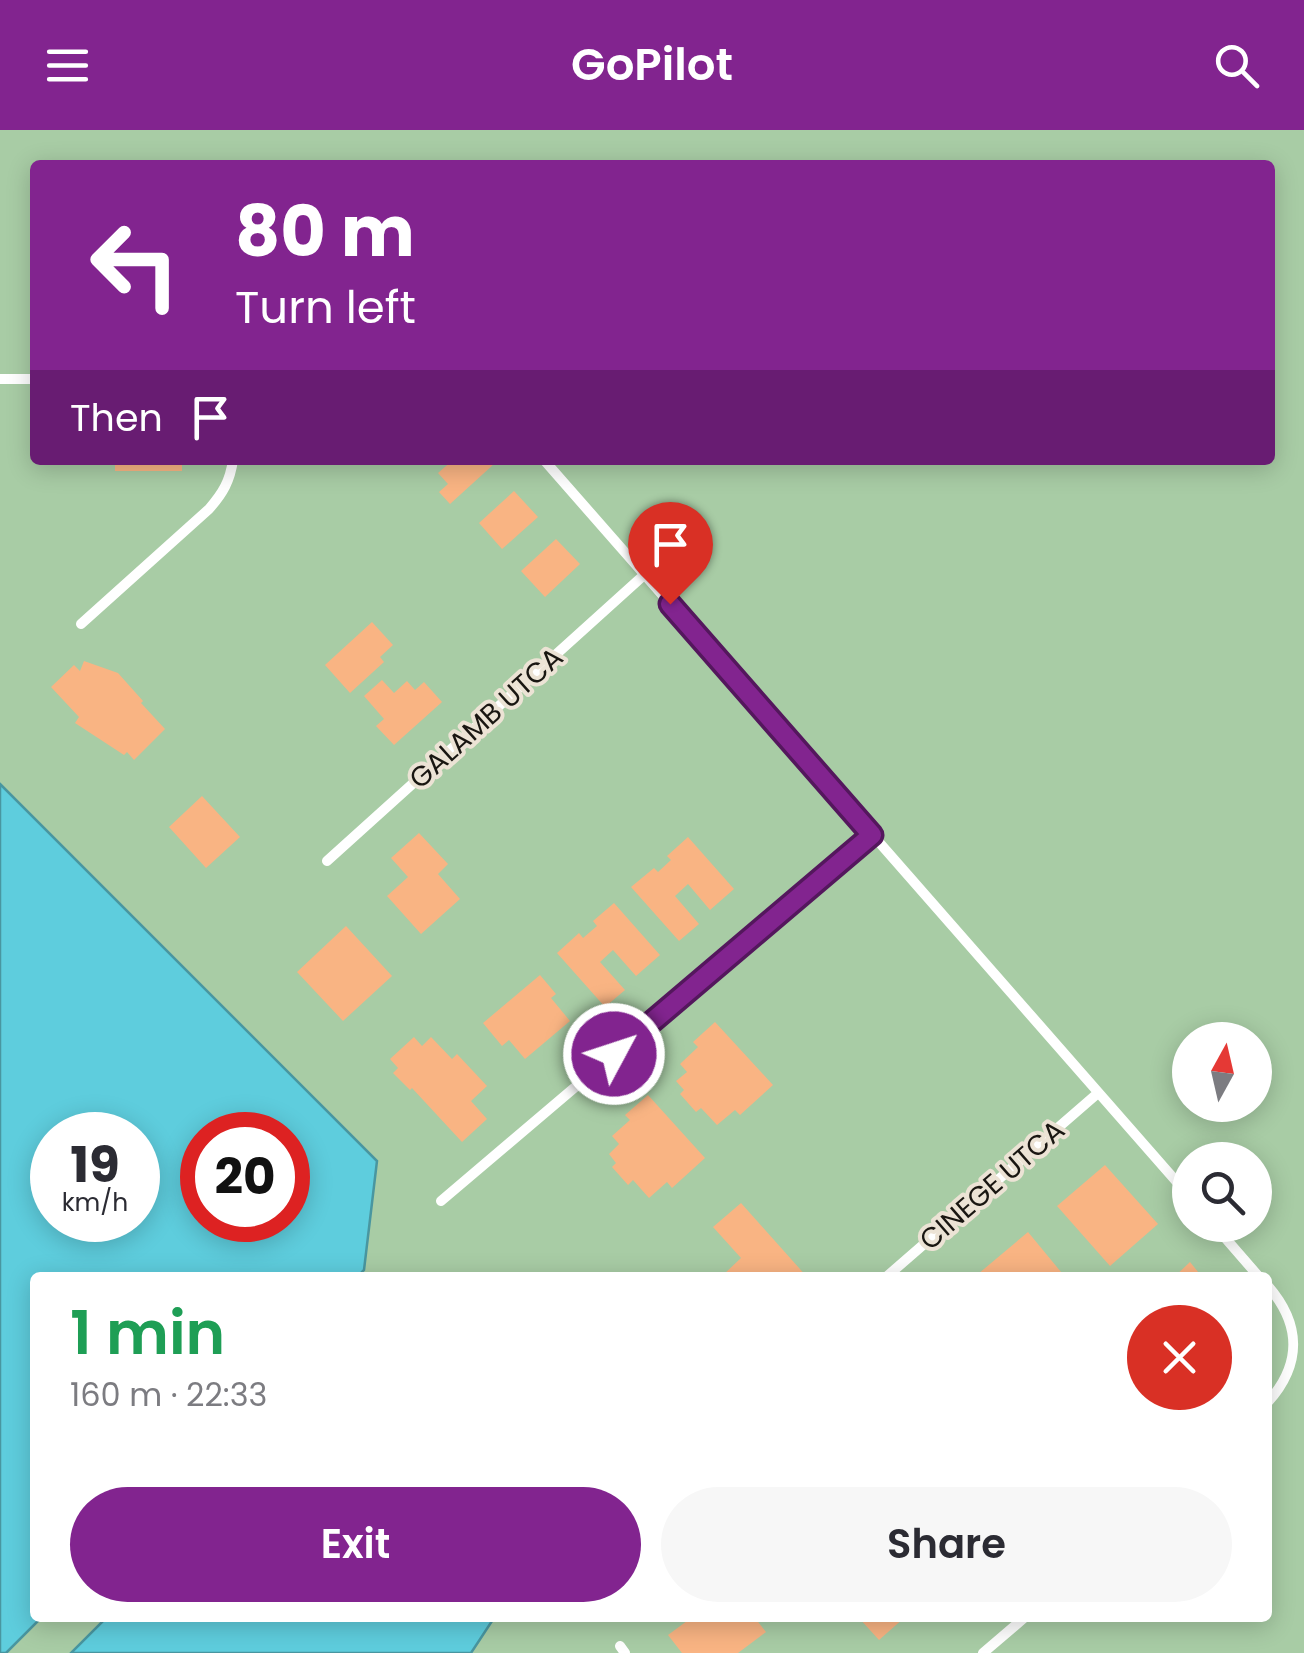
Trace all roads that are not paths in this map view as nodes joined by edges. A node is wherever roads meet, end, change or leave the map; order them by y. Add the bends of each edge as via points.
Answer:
1 (0, 379) edge
2 (30, 379) edge
3 (232, 465) edge
4 (548, 465) edge
5 (644, 575) junction
6 (81, 624) dead end
7 (872, 835) junction
8 (328, 861) dead end
9 (1098, 1093) junction
10 (1172, 1177) edge
11 (441, 1201) dead end
12 (1229, 1242) edge
13 (893, 1272) edge
14 (1255, 1272) edge
15 (1272, 1291) edge
16 (1272, 1397) edge
17 (1019, 1622) edge
18 (983, 1653) edge

1 - 2 lane
3 - 6 lane via 224,492 209,509
4 - 5 lane
5 - 7 lane
5 - 8 lane, GALAMB UTCA
7 - 9 lane
7 - 11 lane
9 - 10 lane
9 - 13 lane, CINEGE UTCA
12 - 14 lane
15 - 16 lane via 1292,1327 1291,1359
17 - 18 lane

